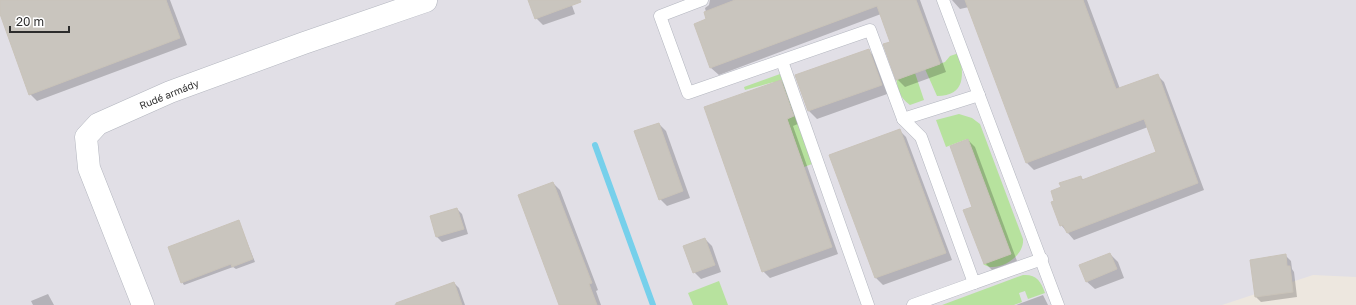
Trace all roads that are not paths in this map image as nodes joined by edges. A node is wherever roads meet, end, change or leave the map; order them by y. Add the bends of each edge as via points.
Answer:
1 (702, 0) edge
2 (944, 0) edge
3 (426, 1) dead end
4 (782, 61) junction
5 (979, 95) junction
6 (903, 119) junction
7 (1042, 259) junction
8 (974, 283) junction
9 (143, 305) edge
10 (868, 305) edge
11 (913, 305) edge
12 (1058, 305) edge

1 - 4 lane via 660,16 688,93
2 - 5 lane
3 - 9 street, Rudé armády via 177,90 98,124 86,138 89,168
4 - 6 lane via 870,30
4 - 10 lane
5 - 6 lane
5 - 7 lane
6 - 8 lane via 921,137
7 - 8 lane
7 - 12 lane
8 - 11 lane

